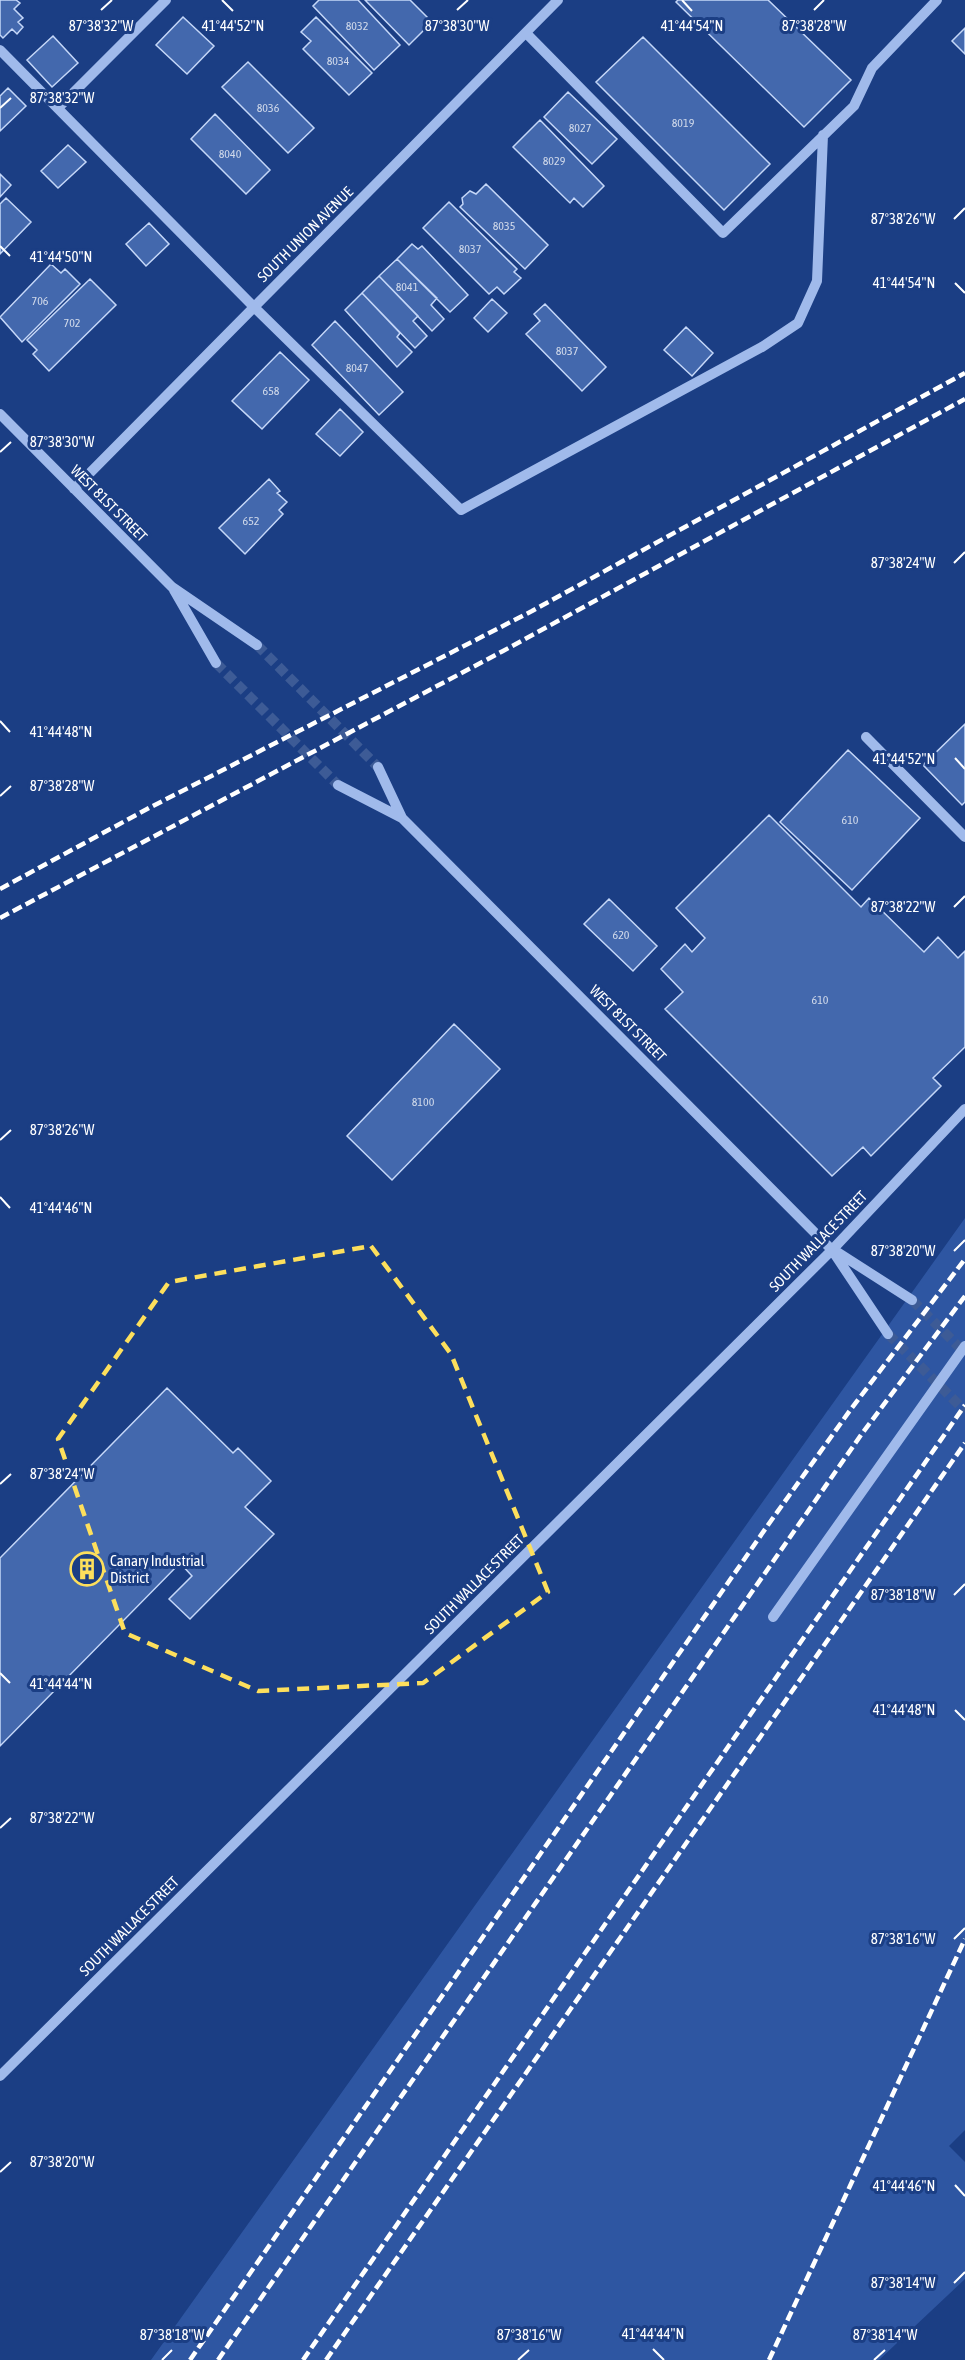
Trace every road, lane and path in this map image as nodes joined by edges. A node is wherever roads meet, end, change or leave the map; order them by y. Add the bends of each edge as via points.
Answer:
1 (166, 0) edge
2 (558, 0) edge
3 (938, 0) edge
4 (526, 33) junction
5 (0, 50) edge
6 (58, 108) junction
7 (823, 135) junction
8 (254, 307) junction
9 (0, 414) edge
10 (74, 489) junction
11 (172, 587) junction
12 (257, 645) tunnel mouth
13 (216, 663) tunnel mouth
14 (866, 737) dead end
15 (378, 767) tunnel mouth
16 (338, 785) tunnel mouth
17 (402, 818) junction
18 (965, 837) edge
19 (965, 1109) edge
20 (832, 1250) junction
21 (912, 1300) tunnel mouth
22 (888, 1334) tunnel mouth
23 (965, 1346) edge
24 (773, 1617) dead end
25 (0, 2076) edge

1 - 6 street
2 - 4 street, SOUTH UNION AVENUE
3 - 7 street via 872,68 854,106
4 - 7 street via 723,233
4 - 8 street, SOUTH UNION AVENUE
5 - 6 street
6 - 8 street
7 - 8 street via 817,281 798,323 762,347 461,510
8 - 10 street, SOUTH UNION AVENUE
9 - 10 street, WEST 81ST STREET
10 - 11 street, WEST 81ST STREET
11 - 12 street, WEST 81ST STREET
11 - 13 street, WEST 81ST STREET
14 - 18 street
15 - 17 street, WEST 81ST STREET
16 - 17 street, WEST 81ST STREET
17 - 20 street, WEST 81ST STREET
19 - 20 street, SOUTH WALLACE STREET
20 - 21 street, WEST 81ST STREET
20 - 22 street, WEST 81ST STREET
20 - 25 street, SOUTH WALLACE STREET
23 - 24 street

